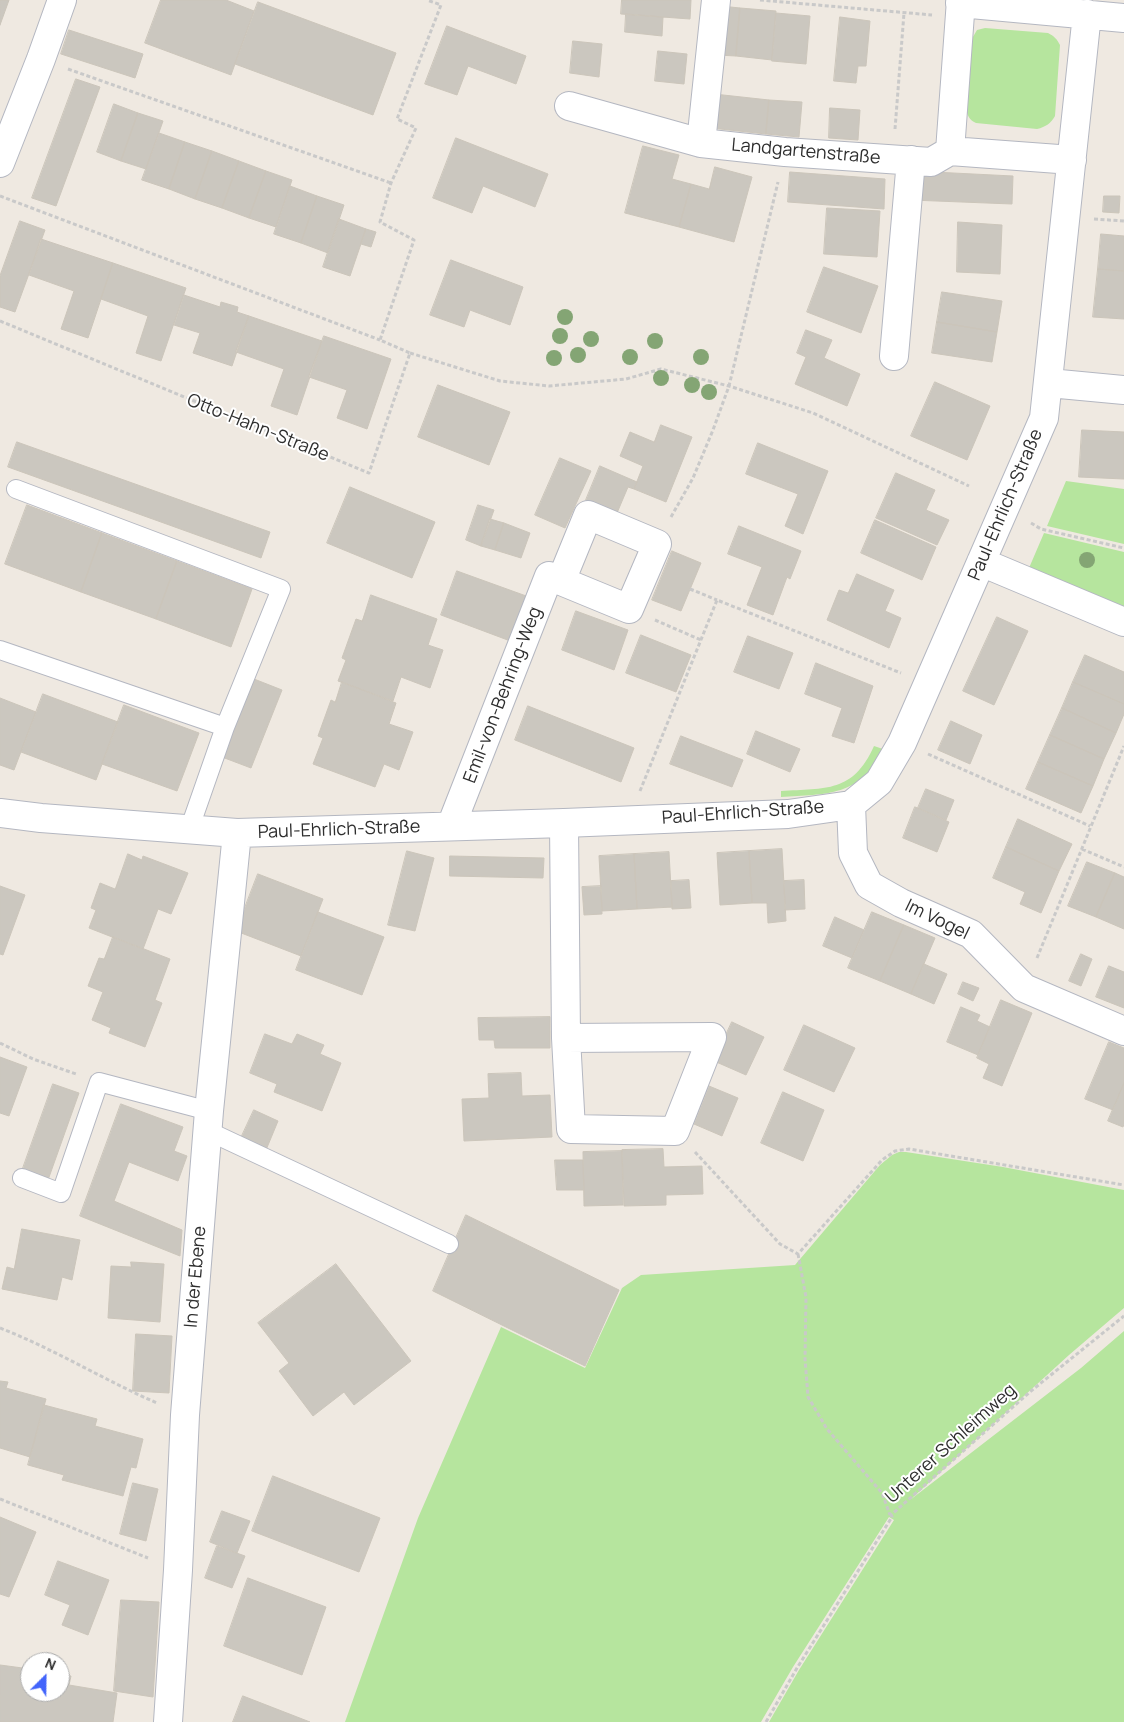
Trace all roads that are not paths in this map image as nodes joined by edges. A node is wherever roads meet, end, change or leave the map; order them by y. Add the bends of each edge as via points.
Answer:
1 (62, 0) edge
2 (716, 0) edge
3 (960, 2) edge
4 (1087, 14) junction
5 (1124, 18) edge
6 (569, 106) dead end
7 (701, 143) junction
8 (950, 151) junction
9 (903, 160) junction
10 (1072, 160) junction
11 (0, 163) edge
12 (894, 356) dead end
13 (1049, 383) junction
14 (1124, 390) edge
15 (16, 488) dead end
16 (981, 562) junction
17 (562, 581) junction
18 (1124, 622) edge
19 (0, 650) edge
20 (225, 727) junction
21 (851, 805) junction
22 (0, 813) edge
23 (564, 823) junction
24 (451, 826) junction
25 (189, 830) junction
26 (237, 833) junction
27 (1124, 1031) edge
28 (566, 1038) junction
29 (208, 1121) junction
30 (22, 1178) dead end
31 (449, 1244) dead end
32 (168, 1722) edge

1 - 11 street
2 - 7 street
3 - 4 street
3 - 8 street
4 - 5 street
4 - 10 street, Paul-Ehrlich-Straße
6 - 7 street, Landgartenstraße
7 - 9 street, Landgartenstraße
8 - 9 street, Landgartenstraße via 931,162
8 - 10 street
9 - 12 street
10 - 13 street, Paul-Ehrlich-Straße
13 - 14 street
13 - 16 street, Paul-Ehrlich-Straße via 1044,418
15 - 20 lane via 281,589
16 - 18 street
16 - 21 street, Paul-Ehrlich-Straße via 902,743 880,782
17 - 17 street via 588,515 656,544 629,609
17 - 24 street, Emil-von-Behring-Weg via 549,576
19 - 20 lane
20 - 25 lane
21 - 23 street, Paul-Ehrlich-Straße via 788,814
21 - 27 street, Im Vogel via 853,853 869,885 901,903 972,934 1024,988
22 - 25 street, Paul-Ehrlich-Straße
23 - 24 street, Paul-Ehrlich-Straße
23 - 28 street
24 - 26 street, Paul-Ehrlich-Straße
25 - 26 street, Paul-Ehrlich-Straße
26 - 29 street, In der Ebene
28 - 28 street via 571,1129 675,1131 712,1037
29 - 30 lane via 99,1082 61,1193
29 - 31 lane
29 - 32 street, In der Ebene

